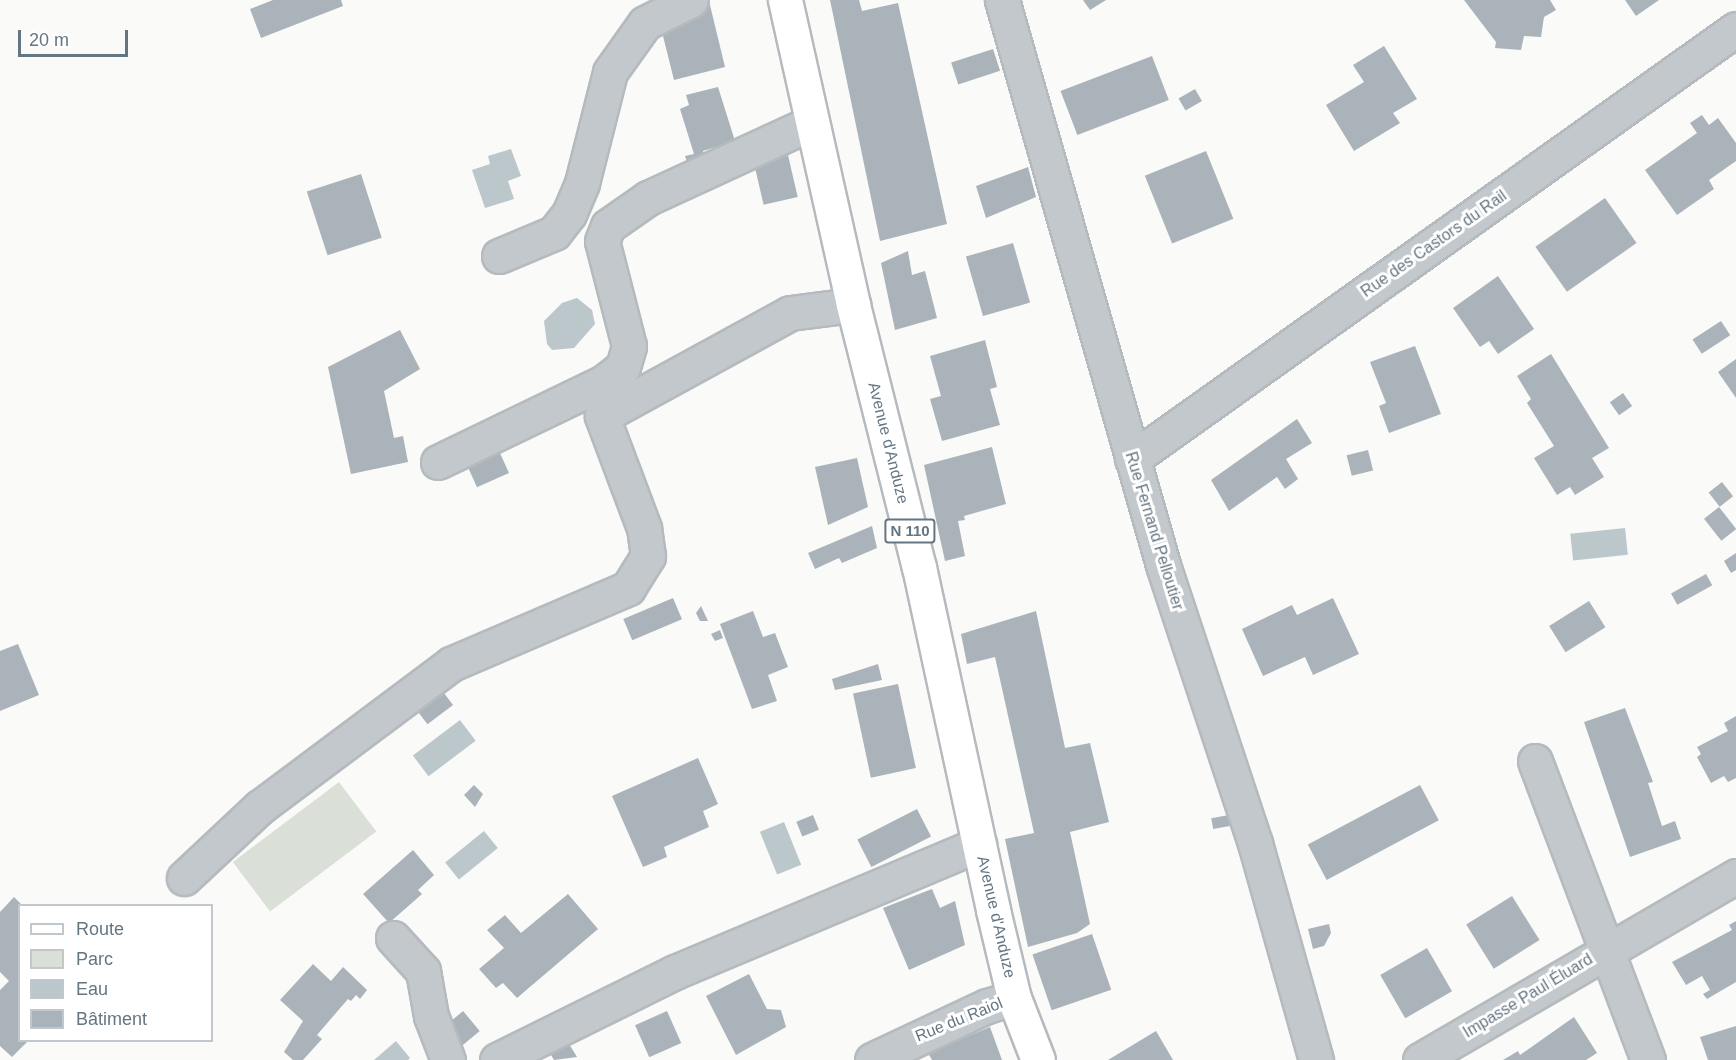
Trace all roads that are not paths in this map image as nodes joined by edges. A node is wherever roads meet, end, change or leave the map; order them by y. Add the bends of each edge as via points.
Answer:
1 (691, 0) edge
2 (785, 0) edge
3 (1002, 0) edge
4 (1736, 30) edge
5 (811, 123) junction
6 (499, 256) dead end
7 (853, 305) junction
8 (1132, 459) junction
9 (438, 462) dead end
10 (1535, 761) dead end
11 (979, 844) junction
12 (1736, 876) edge
13 (184, 878) dead end
14 (393, 938) dead end
15 (1605, 951) junction
16 (1014, 998) junction
17 (448, 1060) edge
18 (497, 1060) edge
19 (872, 1060) edge
20 (1038, 1060) edge
21 (1316, 1060) edge
22 (1420, 1060) edge
23 (1648, 1060) edge

1 - 6 street via 645,23 610,72 582,183 569,214 554,233
2 - 5 main road, Avenue d'Anduze / N 110
3 - 8 street, Rue Fernand Pelloutier
4 - 8 street, Rue des Castors du Rail
5 - 7 main road, Avenue d'Anduze / N 110
5 - 9 street via 648,198 608,226 602,241 628,346 623,367 604,382
7 - 11 main road, Avenue d'Anduze / N 110 via 919,567
7 - 13 street via 790,313 602,416 644,528 647,547 648,556 628,588 451,664 260,807
8 - 21 street, Rue Fernand Pelloutier via 1163,566 1256,843
10 - 15 street, Impasse Paul Éluard
11 - 16 main road, Avenue d'Anduze / N 110
11 - 18 street via 675,972
12 - 15 street, Impasse Paul Éluard
14 - 17 street via 423,971 431,1016
15 - 22 street, Impasse Paul Éluard
15 - 23 street, Impasse Paul Éluard
16 - 19 street, Rue du Raiol via 987,1006
16 - 20 main road, Avenue d'Anduze / N 110

